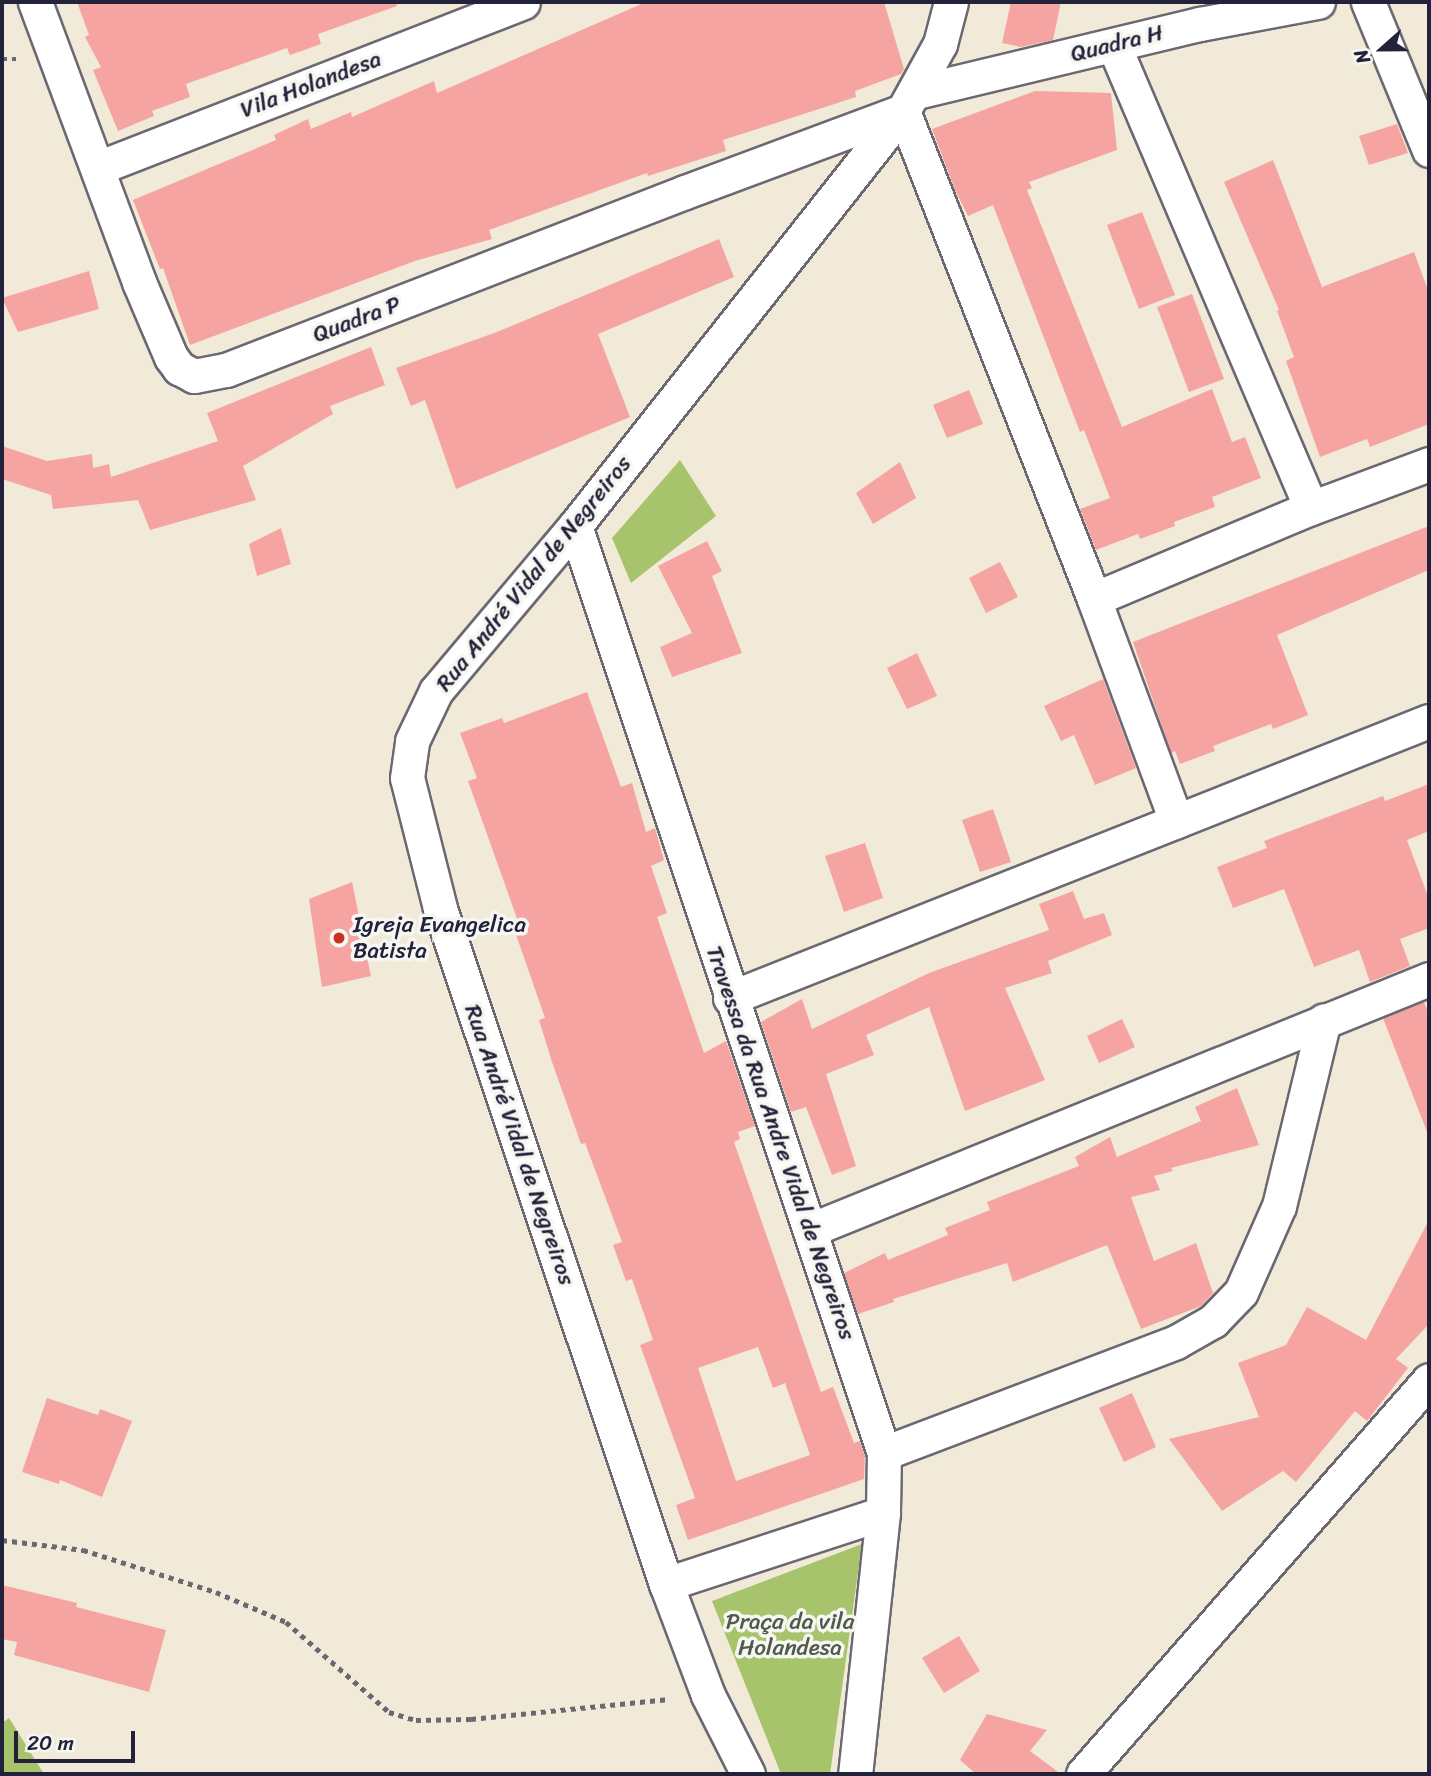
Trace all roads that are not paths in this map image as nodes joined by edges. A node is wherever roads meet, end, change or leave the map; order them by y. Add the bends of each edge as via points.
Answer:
1 (35, 2) edge
2 (523, 2) edge
3 (951, 2) edge
4 (1318, 2) edge
5 (1368, 2) edge
6 (1201, 13) edge
7 (1114, 46) junction
8 (910, 102) junction
9 (1429, 150) edge
10 (98, 168) junction
11 (1429, 464) edge
12 (1311, 508) junction
13 (575, 526) junction
14 (1094, 599) junction
15 (1429, 721) edge
16 (1176, 821) junction
17 (1429, 979) edge
18 (730, 998) junction
19 (1324, 1020) junction
20 (810, 1230) junction
21 (1429, 1380) edge
22 (884, 1453) junction
23 (883, 1513) junction
24 (666, 1584) junction
25 (748, 1774) edge
26 (855, 1774) edge
27 (1083, 1774) edge

1 - 10 street, Quadra P
2 - 10 street, Vila Holandesa
3 - 8 street, Rua André Vidal de Negreiros via 940,44
4 - 6 street, Quadra H
5 - 9 street
6 - 7 street, Quadra H
7 - 8 street, Quadra H
7 - 12 street
8 - 10 street, Quadra P via 208,375 194,376 171,357
8 - 13 street, Rua André Vidal de Negreiros
8 - 14 street
11 - 12 street
12 - 14 street
13 - 18 street, Travessa da Rua Andre Vidal de Negreiros
13 - 24 street, Rua André Vidal de Negreiros via 436,691 412,741 407,778 440,908
14 - 16 street
15 - 16 street
16 - 18 street
17 - 19 street
18 - 20 street, Travessa da Rua Andre Vidal de Negreiros
19 - 20 street
19 - 22 street via 1279,1206 1241,1292 1213,1321 1176,1342
20 - 22 street, Travessa da Rua Andre Vidal de Negreiros
21 - 27 street
22 - 23 street, Travessa da Rua Andre Vidal de Negreiros
23 - 24 street
23 - 26 street, Travessa da Rua Andre Vidal de Negreiros
24 - 25 street, Rua André Vidal de Negreiros via 708,1695

